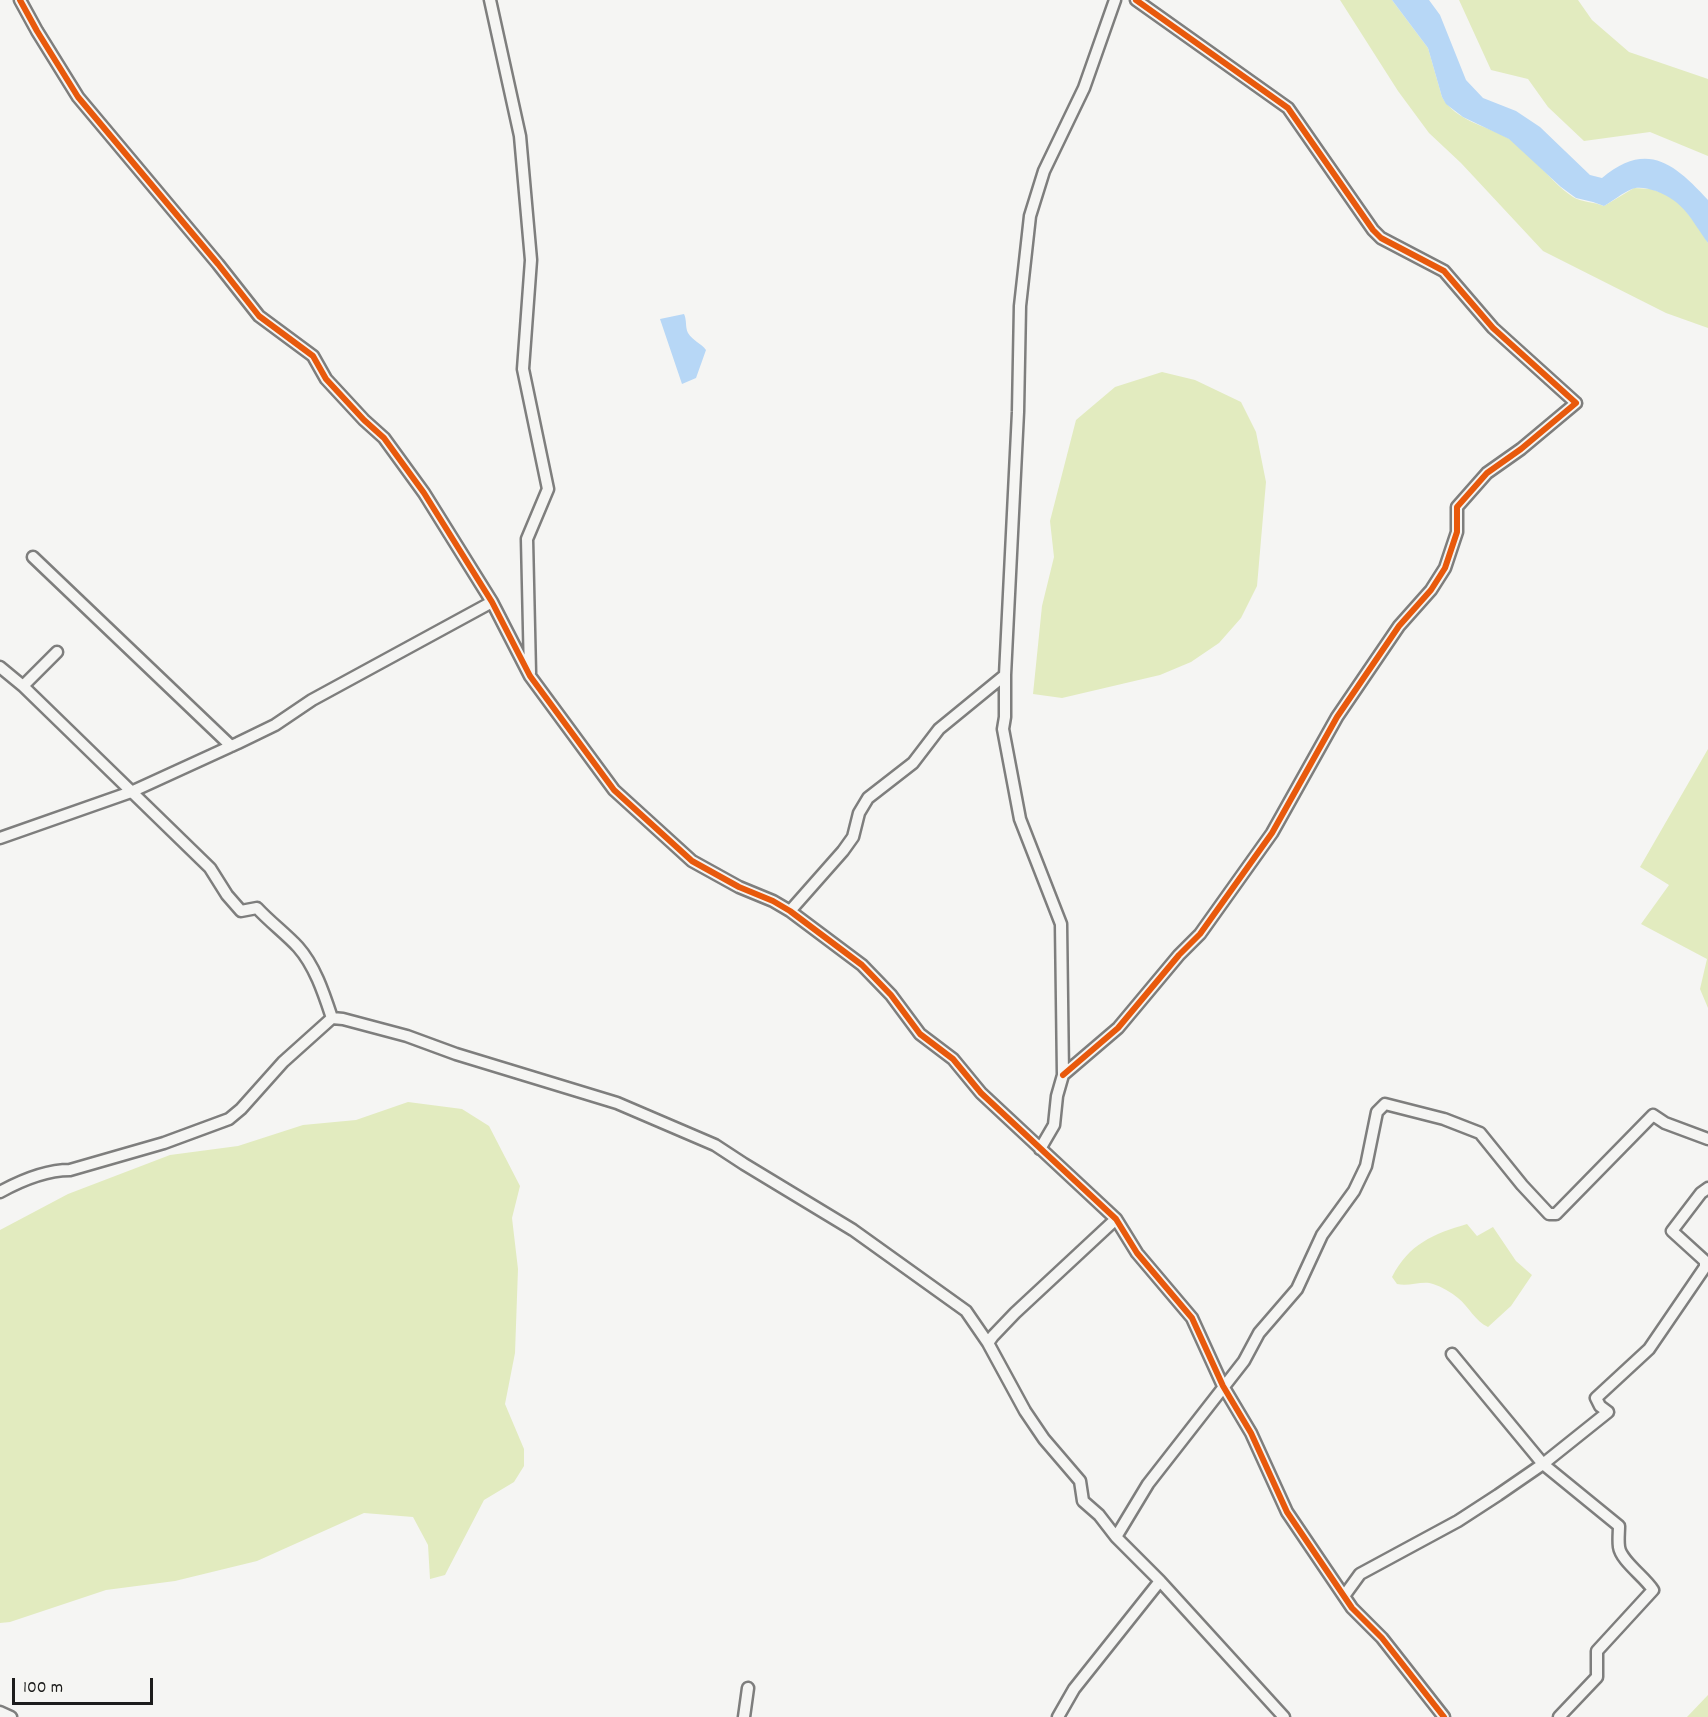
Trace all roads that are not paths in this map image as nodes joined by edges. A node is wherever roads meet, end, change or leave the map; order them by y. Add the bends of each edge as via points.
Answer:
1 (20, 0) edge
2 (490, 0) edge
3 (1115, 0) edge
4 (1136, 0) edge
5 (33, 557) dead end
6 (492, 602) junction
7 (57, 652) dead end
8 (0, 667) edge
9 (1005, 675) junction
10 (530, 676) junction
11 (23, 687) junction
12 (231, 746) junction
13 (131, 792) junction
14 (0, 838) edge
15 (790, 911) junction
16 (332, 1018) junction
17 (1064, 1075) junction
18 (1708, 1139) edge
19 (1040, 1149) junction
20 (1708, 1188) edge
21 (0, 1192) edge
22 (1116, 1219) junction
23 (988, 1343) junction
24 (1452, 1354) dead end
25 (1223, 1386) junction
26 (1543, 1464) junction
27 (1116, 1537) junction
28 (1160, 1581) junction
29 (1344, 1596) junction
30 (748, 1688) dead end
31 (0, 1712) edge
32 (11, 1717) edge
33 (744, 1717) edge
34 (1058, 1717) edge
35 (1284, 1717) edge
36 (1444, 1717) edge
37 (1559, 1717) edge

1 - 6 street via 78,97 259,316 313,356 326,379 384,438 424,493
2 - 10 street via 520,136 531,260 523,369 548,489 527,539
3 - 9 street via 1084,88 1044,171 1030,216 1020,306
4 - 17 street via 1288,108 1373,230 1444,271 1493,328 1576,403 1486,473 1456,507 1457,532 1445,568 1399,626 1337,717 1272,833 1200,934 1118,1028
5 - 12 street
6 - 10 street
6 - 12 street
7 - 11 street
8 - 11 street
9 - 15 street via 939,729 913,763 868,798 859,813 853,837
9 - 17 street via 1003,729 1020,819 1061,924
10 - 15 street via 615,790 692,861
11 - 13 street
12 - 13 street
13 - 14 street
13 - 16 street via 210,868 241,911 257,908 299,948 320,984
15 - 19 street via 862,965 920,1034 953,1059 981,1093
16 - 21 street via 229,1119 164,1143 60,1170
16 - 23 street via 407,1036 617,1103 715,1145 853,1230 966,1311
17 - 19 street via 1054,1125
18 - 25 street via 1653,1115 1556,1214 1549,1214 1480,1133 1385,1104 1377,1112 1366,1166 1354,1191 1322,1235 1297,1289 1259,1333 1244,1361
19 - 22 street
20 - 26 street via 1672,1232 1705,1261 1705,1267 1649,1349 1596,1398 1608,1412
22 - 23 street
22 - 25 street via 1137,1253 1192,1318
23 - 27 street via 1031,1421 1080,1481 1083,1501
24 - 26 street
25 - 27 street via 1148,1484
25 - 29 street via 1251,1433 1287,1512
26 - 29 street via 1458,1521 1360,1575
26 - 37 street via 1620,1526 1619,1549 1653,1590 1597,1651 1597,1677
27 - 28 street
28 - 34 street via 1074,1689
28 - 35 street
29 - 36 street
30 - 33 street
31 - 32 street

